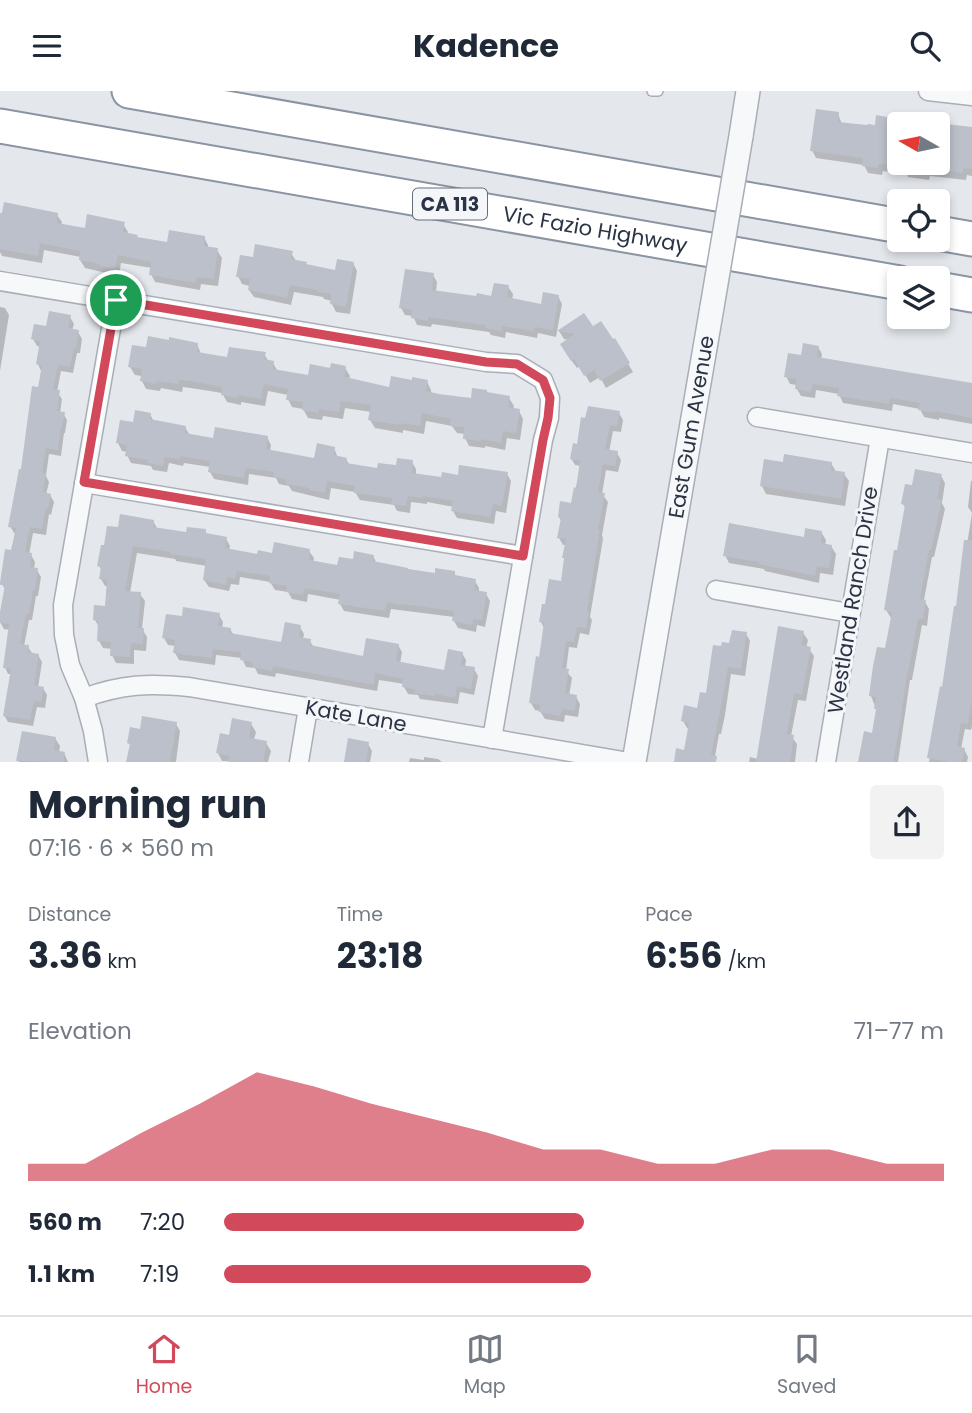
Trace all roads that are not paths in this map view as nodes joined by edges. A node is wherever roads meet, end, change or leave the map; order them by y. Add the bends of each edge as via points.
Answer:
1 (129, 91) edge
2 (748, 91) edge
3 (928, 91) edge
4 (966, 94) edge
5 (0, 126) edge
6 (887, 224) edge
7 (950, 235) edge
8 (972, 239) edge
9 (0, 281) edge
10 (887, 281) edge
11 (950, 291) edge
12 (972, 295) edge
13 (116, 300) junction
14 (757, 417) dead end
15 (880, 438) junction
16 (972, 453) edge
17 (84, 482) junction
18 (523, 556) junction
19 (716, 590) dead end
20 (850, 613) junction
21 (84, 698) junction
22 (308, 708) junction
23 (492, 739) junction
24 (99, 762) edge
25 (299, 762) edge
26 (628, 762) edge
27 (634, 762) edge
28 (826, 762) edge

1 - 6 highway
2 - 27 street, East Gum Avenue, bridge
3 - 4 street
5 - 10 highway, Vic Fazio Highway / CA 113
7 - 8 highway
9 - 13 street
11 - 12 highway
13 - 17 street
13 - 18 street via 517,364 543,380 550,398 548,418
14 - 15 street
15 - 16 street
15 - 20 street, Westland Ranch Drive
17 - 18 street
17 - 21 street via 63,605 70,665
18 - 23 street
19 - 20 street
20 - 28 street, Westland Ranch Drive
21 - 22 street, Kate Lane via 144,684
21 - 24 street
22 - 23 street, Kate Lane
22 - 25 street
23 - 26 street, Kate Lane

